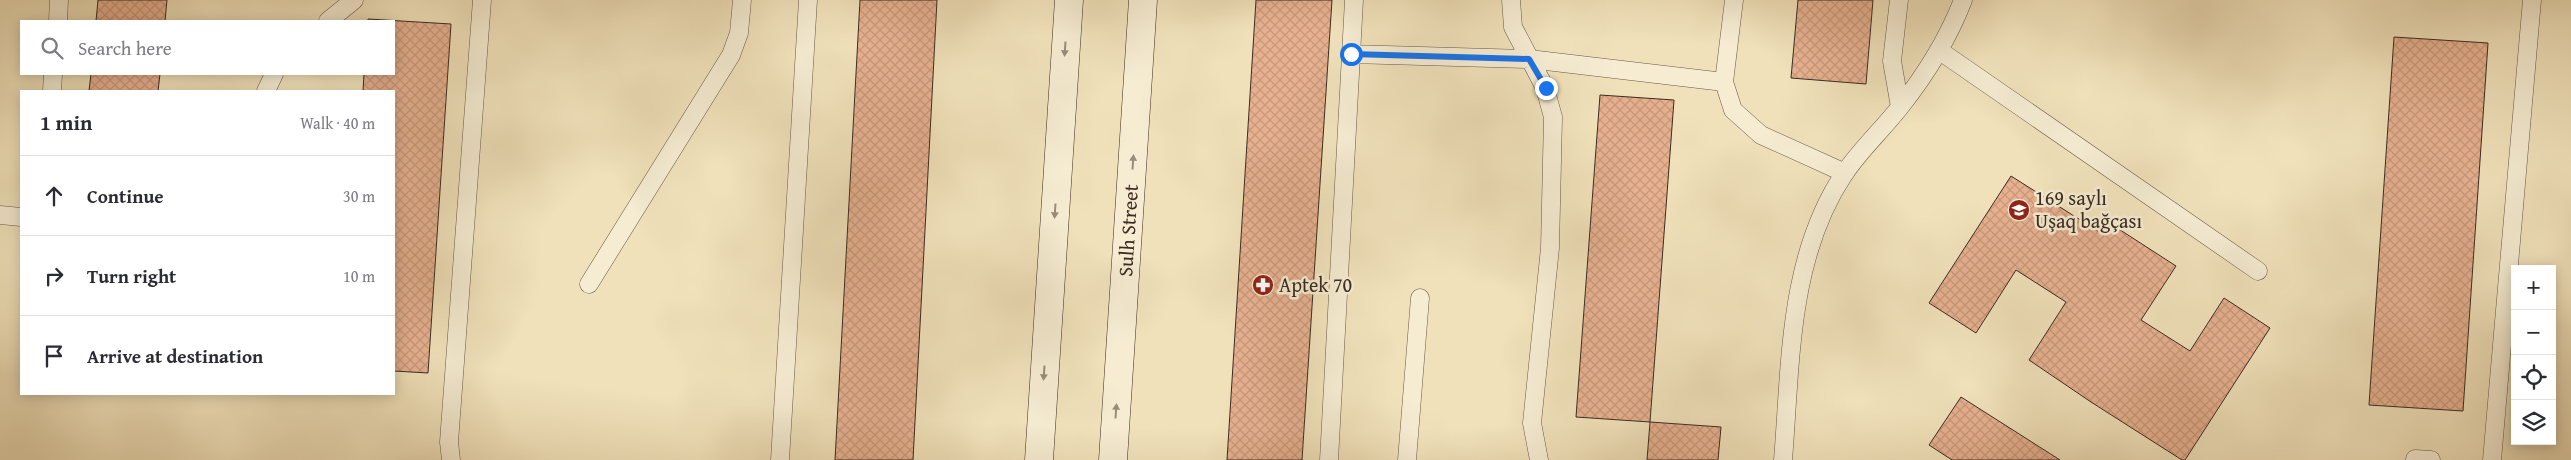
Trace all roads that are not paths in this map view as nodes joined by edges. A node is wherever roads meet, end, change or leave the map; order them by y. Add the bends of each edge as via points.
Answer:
1 (59, 0) edge
2 (354, 0) edge
3 (482, 0) edge
4 (742, 0) edge
5 (808, 0) edge
6 (1068, 0) edge
7 (1143, 0) edge
8 (1354, 0) edge
9 (1511, 0) edge
10 (1734, 0) edge
11 (1899, 0) edge
12 (1963, 0) edge
13 (2532, 0) edge
14 (58, 20) edge
15 (329, 20) edge
16 (1940, 51) junction
17 (1351, 54) junction
18 (1529, 59) junction
19 (53, 75) edge
20 (274, 75) edge
21 (1724, 82) junction
22 (52, 90) edge
23 (266, 90) edge
24 (1900, 107) junction
25 (1845, 173) junction
26 (0, 215) edge
27 (20, 217) edge
28 (2258, 271) dead end
29 (589, 284) dead end
30 (1420, 298) dead end
31 (451, 460) edge
32 (780, 460) edge
33 (1039, 460) edge
34 (1113, 460) edge
35 (1329, 460) edge
36 (1407, 460) edge
37 (1540, 460) edge
38 (1782, 460) edge
39 (2492, 460) edge

1 - 14 lane
2 - 15 lane
3 - 31 lane via 449,442
4 - 29 lane via 739,33 731,55
5 - 32 lane
6 -> 33 main road
34 -> 7 main road, Sulh Street
8 - 17 lane
9 - 18 lane via 1513,27
10 - 21 lane
11 - 24 lane via 1892,61
12 - 16 lane
13 - 39 lane
16 - 24 lane
16 - 28 lane
17 - 18 lane
17 - 35 lane
18 - 21 lane
18 - 37 lane via 1546,88 1553,117 1550,248 1532,422
19 - 22 lane
20 - 23 lane
21 - 25 lane via 1733,110 1761,135
24 - 25 lane
25 - 38 lane via 1824,209 1798,289
26 - 27 lane
30 - 36 lane

